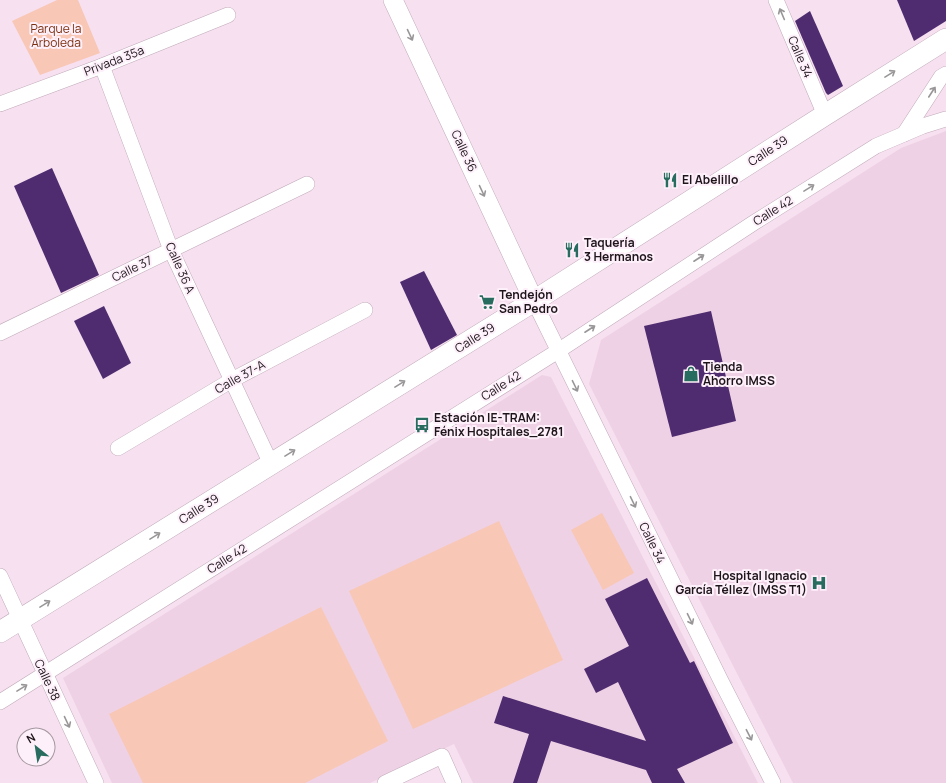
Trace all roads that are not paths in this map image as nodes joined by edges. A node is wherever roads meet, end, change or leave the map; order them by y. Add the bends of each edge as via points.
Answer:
1 (393, 0) edge
2 (776, 0) edge
3 (228, 15) dead end
4 (946, 39) edge
5 (102, 66) junction
6 (946, 74) edge
7 (0, 104) edge
8 (824, 115) junction
9 (946, 119) edge
10 (904, 134) junction
11 (307, 184) dead end
12 (171, 250) junction
13 (534, 301) junction
14 (365, 310) dead end
15 (0, 333) edge
16 (558, 351) junction
17 (232, 380) junction
18 (118, 448) dead end
19 (271, 464) junction
20 (0, 576) edge
21 (20, 620) junction
22 (0, 632) edge
23 (44, 674) junction
24 (0, 702) edge
25 (96, 783) edge
26 (385, 783) edge
27 (454, 783) edge
28 (773, 783) edge

1 -> 13 street, Calle 36
8 -> 2 street, Calle 34
3 - 5 street, Privada 35a
8 -> 4 main road, Calle 39
5 - 7 street, Privada 35a
5 - 12 street, Calle 36 A
10 -> 6 street via 941,77
8 - 13 main road, Calle 39
9 - 10 street, Calle 42
16 -> 10 street, Calle 42 via 876,146
11 - 12 street, Calle 37
12 - 15 street, Calle 37
12 - 17 street, Calle 36 A
13 - 16 street, Calle 34
19 -> 13 main road, Calle 39
14 - 17 street, Calle 37-A
16 - 23 street, Calle 42
16 -> 28 street, Calle 34
17 - 18 street, Calle 37-A
17 - 19 street, Calle 36 A
21 -> 19 main road, Calle 39
20 - 21 street, Calle 38
21 - 22 main road, Calle 39
21 - 23 street, Calle 38
24 -> 23 street, Calle 42
23 -> 25 street, Calle 38
26 - 27 street via 442,756

